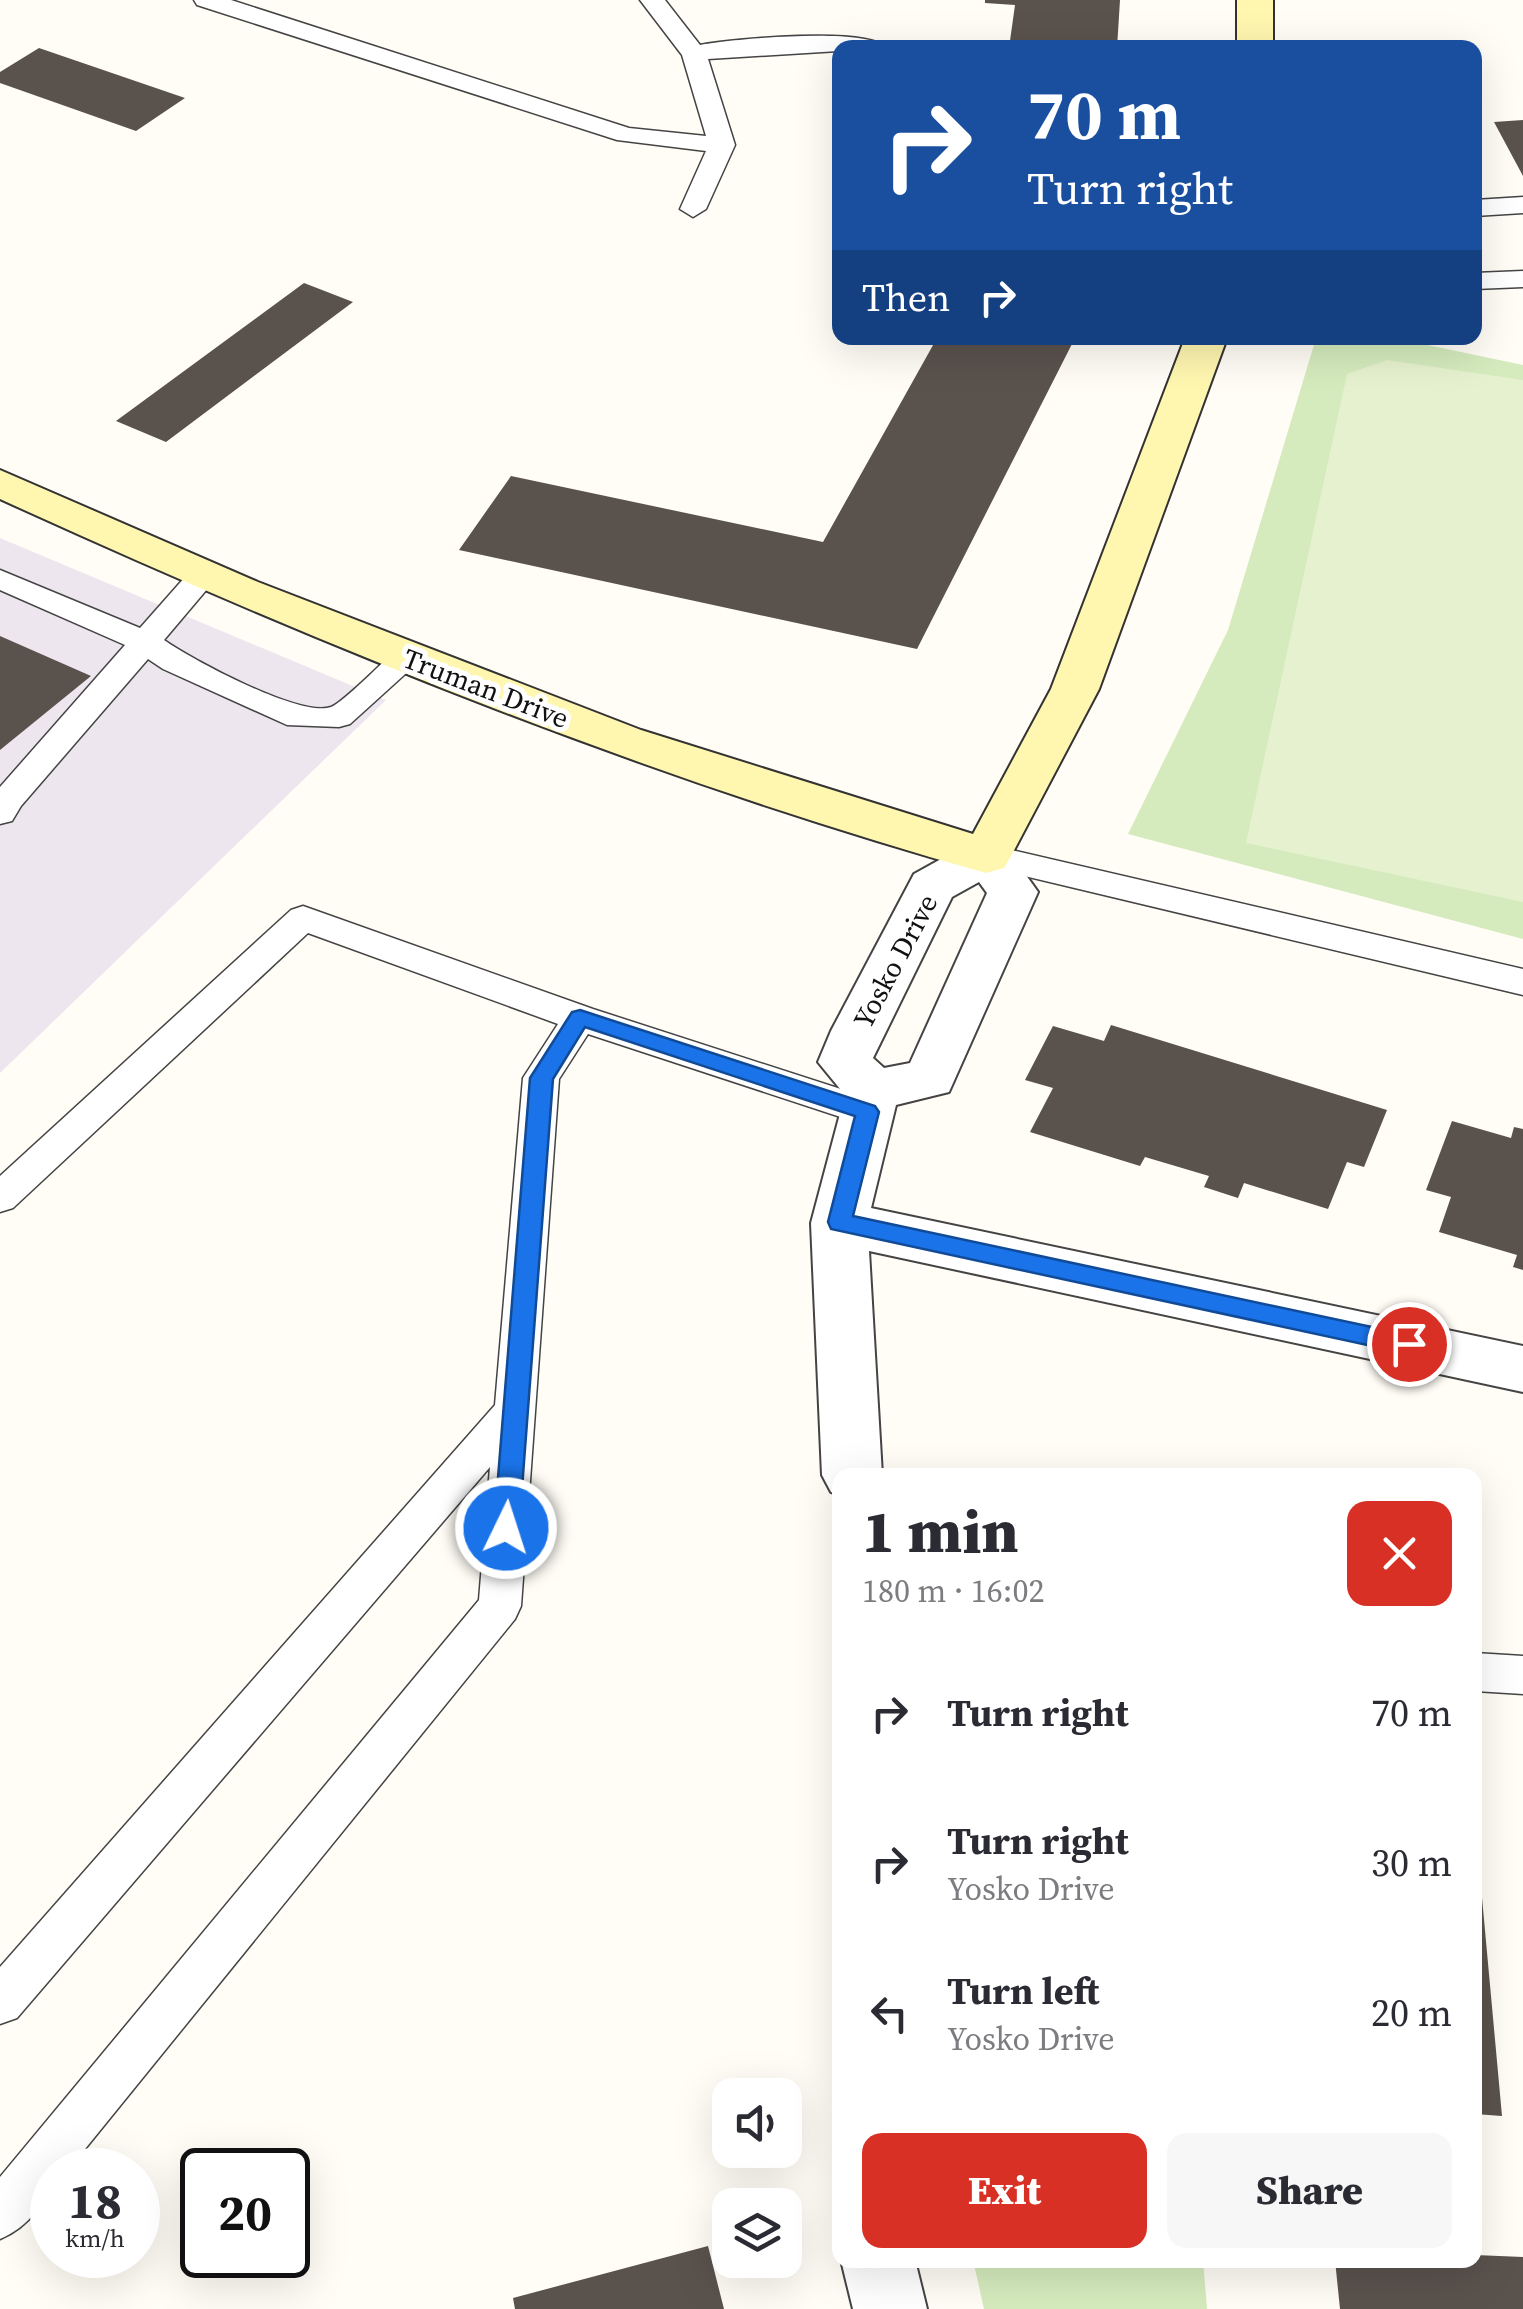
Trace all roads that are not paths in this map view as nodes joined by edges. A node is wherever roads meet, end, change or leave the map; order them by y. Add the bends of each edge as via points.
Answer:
1 (206, 0) edge
2 (652, 0) edge
3 (1256, 0) edge
4 (1255, 40) edge
5 (832, 44) edge
6 (694, 54) junction
7 (722, 145) junction
8 (1523, 205) edge
9 (1482, 208) edge
10 (694, 209) dead end
11 (1523, 278) edge
12 (1482, 281) edge
13 (1203, 345) edge
14 (0, 483) edge
15 (204, 575) junction
16 (0, 579) edge
17 (146, 642) junction
18 (408, 657) junction
19 (0, 813) edge
20 (986, 856) junction
21 (1523, 982) edge
22 (580, 1018) junction
23 (870, 1101) junction
24 (0, 1198) edge
25 (840, 1222) junction
26 (1523, 1368) edge
27 (516, 1410) junction
28 (852, 1468) edge
29 (1482, 1672) edge
30 (1523, 1675) edge
31 (0, 2002) edge
32 (0, 2215) edge
33 (880, 2268) edge
34 (890, 2309) edge

1 - 7 lane via 626,135
2 - 6 lane
3 - 4 street
5 - 6 lane
6 - 7 lane
7 - 10 lane
8 - 9 lane
11 - 12 lane
13 - 20 street via 1075,689
14 - 15 street, Truman Drive
15 - 17 lane
15 - 18 street, Truman Drive
16 - 17 lane
17 - 18 lane via 174,662 298,718 322,720 339,717
17 - 19 lane
18 - 20 street, Truman Drive via 624,741
20 - 21 lane
20 - 23 street, Yosko Drive via 932,886 857,1031 845,1062
20 - 23 street via 1013,892 930,1078
22 - 23 lane
22 - 24 lane via 303,918
22 - 27 lane via 542,1078
23 - 25 street
25 - 26 street
25 - 28 street
27 - 31 lane
27 - 32 lane via 500,1606
29 - 30 lane
33 - 34 street

